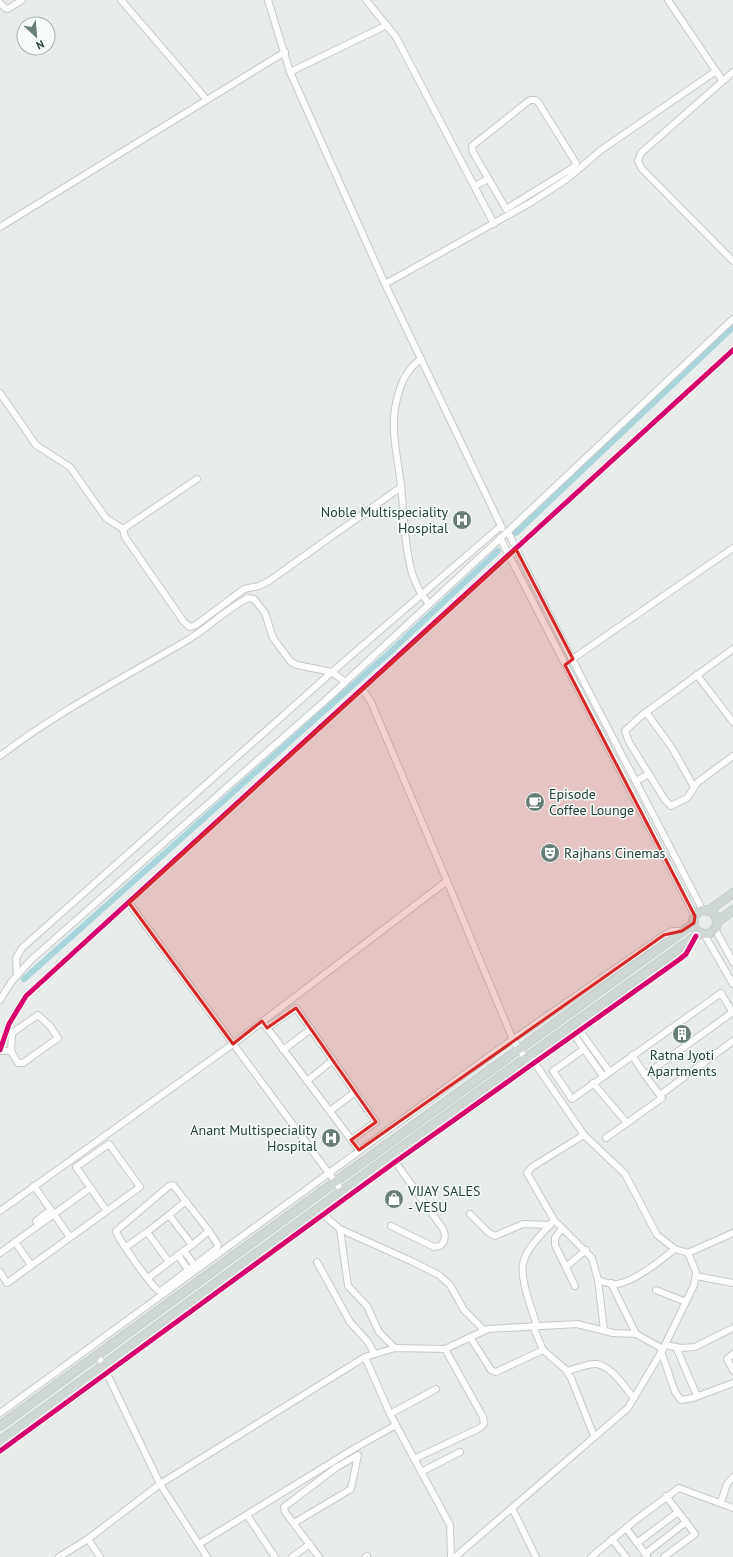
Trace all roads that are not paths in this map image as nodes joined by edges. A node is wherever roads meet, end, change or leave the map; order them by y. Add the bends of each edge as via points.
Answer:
1 (22, 0) edge
2 (121, 0) edge
3 (268, 0) edge
4 (366, 0) edge
5 (668, 0) edge
6 (0, 3) edge
7 (388, 25) junction
8 (285, 52) junction
9 (716, 71) junction
10 (290, 72) junction
11 (733, 72) edge
12 (722, 80) junction
13 (207, 100) junction
14 (488, 179) junction
15 (474, 186) junction
16 (537, 195) junction
17 (494, 224) junction
18 (0, 227) edge
19 (733, 261) edge
20 (385, 284) junction
21 (733, 319) edge
22 (733, 350) edge
23 (421, 359) junction
24 (0, 393) edge
25 (197, 479) dead end
26 (401, 487) junction
27 (501, 526) junction
28 (123, 529) junction
29 (504, 535) junction
30 (733, 548) edge
31 (516, 549) junction
32 (509, 555) junction
33 (421, 595) junction
34 (429, 604) junction
35 (733, 648) edge
36 (573, 659) junction
37 (565, 665) junction
38 (332, 672) junction
39 (697, 675) junction
40 (345, 682) junction
41 (363, 690) junction
42 (646, 712) junction
43 (733, 722) edge
44 (0, 756) edge
45 (733, 756) edge
46 (642, 763) junction
47 (631, 770) junction
48 (650, 774) junction
49 (636, 781) junction
50 (694, 787) junction
51 (447, 881) junction
52 (733, 893) edge
53 (128, 903) junction
54 (733, 910) edge
55 (706, 911) junction
56 (695, 920) junction
57 (716, 925) junction
58 (682, 931) junction
59 (700, 934) junction
60 (733, 962) edge
61 (17, 976) junction
62 (733, 984) edge
63 (0, 1000) edge
64 (733, 1012) edge
65 (262, 1021) junction
66 (267, 1028) junction
67 (311, 1029) junction
68 (580, 1031) junction
69 (574, 1035) junction
70 (513, 1040) junction
71 (733, 1041) edge
72 (233, 1044) junction
73 (519, 1049) junction
74 (584, 1049) junction
75 (0, 1050) edge
76 (283, 1050) junction
77 (11, 1051) junction
78 (632, 1055) junction
79 (530, 1059) junction
80 (333, 1060) junction
81 (609, 1071) junction
82 (645, 1075) junction
83 (603, 1076) junction
84 (307, 1081) junction
85 (593, 1083) junction
86 (355, 1092) junction
87 (660, 1095) junction
88 (330, 1111) junction
89 (627, 1123) junction
90 (584, 1135) junction
91 (606, 1138) dead end
92 (351, 1140) junction
93 (359, 1150) junction
94 (393, 1159) junction
95 (328, 1173) junction
96 (335, 1182) junction
97 (34, 1186) junction
98 (90, 1188) junction
99 (342, 1191) junction
100 (186, 1200) junction
101 (106, 1210) junction
102 (0, 1211) edge
103 (52, 1212) junction
104 (320, 1212) junction
105 (169, 1214) junction
106 (470, 1214) dead end
107 (552, 1222) junction
108 (392, 1226) dead end
109 (562, 1228) junction
110 (340, 1229) junction
111 (209, 1231) junction
112 (147, 1232) junction
113 (733, 1233) edge
114 (70, 1237) junction
115 (15, 1242) junction
116 (192, 1245) junction
117 (126, 1247) junction
118 (0, 1249) edge
119 (675, 1249) junction
120 (586, 1250) junction
121 (184, 1251) junction
122 (0, 1253) edge
123 (688, 1253) junction
124 (178, 1255) junction
125 (169, 1262) junction
126 (317, 1262) dead end
127 (31, 1265) junction
128 (567, 1266) junction
129 (195, 1267) junction
130 (0, 1272) edge
131 (189, 1272) junction
132 (696, 1276) junction
133 (148, 1278) junction
134 (598, 1280) junction
135 (611, 1283) junction
136 (733, 1283) edge
137 (575, 1286) dead end
138 (656, 1290) dead end
139 (686, 1302) junction
140 (535, 1326) junction
141 (733, 1328) edge
142 (484, 1330) junction
143 (604, 1330) junction
144 (636, 1334) junction
145 (470, 1337) junction
146 (676, 1347) junction
147 (395, 1348) junction
148 (663, 1348) junction
149 (445, 1349) junction
150 (543, 1350) junction
151 (374, 1353) junction
152 (733, 1354) edge
153 (98, 1355) junction
154 (365, 1357) junction
155 (103, 1364) junction
156 (733, 1370) edge
157 (567, 1371) junction
158 (107, 1373) junction
159 (733, 1382) edge
160 (436, 1389) dead end
161 (697, 1396) junction
162 (634, 1398) junction
163 (0, 1413) edge
164 (390, 1414) junction
165 (396, 1425) junction
166 (0, 1426) edge
167 (594, 1436) junction
168 (0, 1441) edge
169 (0, 1451) edge
170 (460, 1452) dead end
171 (414, 1459) junction
172 (421, 1472) junction
173 (733, 1477) edge
174 (160, 1484) junction
175 (283, 1492) junction
176 (666, 1496) junction
177 (288, 1502) junction
178 (721, 1502) junction
179 (512, 1508) junction
180 (733, 1508) edge
181 (678, 1512) junction
182 (247, 1515) junction
183 (686, 1522) junction
184 (294, 1523) junction
185 (626, 1528) junction
186 (88, 1539) junction
187 (612, 1539) junction
188 (637, 1543) junction
189 (199, 1544) junction
190 (310, 1544) junction
191 (646, 1555) edge
192 (59, 1557) edge
193 (100, 1557) edge
194 (207, 1557) edge
195 (274, 1557) edge
196 (292, 1557) edge
197 (319, 1557) edge
198 (451, 1557) edge
199 (454, 1557) edge
200 (536, 1557) edge
201 (591, 1557) edge
202 (626, 1557) edge
203 (664, 1557) edge

1 - 6 street via 8,9
2 - 13 street
3 - 8 street
4 - 7 street
5 - 9 street
7 - 10 street
7 - 15 street via 400,43
8 - 10 street
8 - 13 street
9 - 12 street
9 - 16 street via 601,150 567,178
10 - 20 street
11 - 12 street
12 - 19 street via 641,153 638,161 642,169
13 - 18 street
14 - 15 street
14 - 16 street via 506,209
14 - 16 street via 473,152 474,143 530,100 535,100 576,163
15 - 17 street
16 - 17 street
17 - 20 street
20 - 23 street
21 - 29 street
22 - 31 street
23 - 26 street via 410,367 404,376 395,410
23 - 27 street
24 - 28 street via 36,444 70,467 106,518
25 - 28 street
26 - 28 street via 269,581 244,589 192,627 184,622 125,537
26 - 33 street via 407,546 412,572
27 - 29 street
27 - 33 street
29 - 31 street
29 - 32 street
29 - 34 street
30 - 36 street
31 - 32 street
31 - 36 street
32 - 37 street
32 - 41 street
33 - 34 street
33 - 38 street
34 - 40 street
35 - 39 street
36 - 37 street
36 - 47 street
37 - 56 street
38 - 40 street
38 - 44 street via 291,662 273,638 265,613 256,601 248,598 192,638 102,689
38 - 61 street via 22,948 16,958
39 - 42 street
39 - 43 street
40 - 61 street via 31,960
41 - 51 street via 371,702
41 - 53 street
42 - 46 street via 625,730
42 - 50 street via 672,748
45 - 50 street
46 - 47 street
46 - 48 street
47 - 49 street
48 - 49 street
48 - 50 street via 664,800 671,806 687,798
49 - 55 street
51 - 65 street
51 - 70 street
52 - 55 main road
53 - 72 street
53 - 75 street via 26,996 9,1024
54 - 57 main road
55 - 56 main road
55 - 57 main road via 715,915
56 - 58 main road
56 - 59 main road
57 - 59 main road
57 - 60 street
58 - 70 street via 672,931 664,935
58 - 73 main road
59 - 62 street
59 - 68 street via 683,956
59 - 79 main road
61 - 63 street
64 - 78 street via 721,994
64 - 82 street
65 - 66 street
65 - 72 street
66 - 67 street via 296,1008
66 - 76 street
67 - 76 street
67 - 80 street
68 - 69 street
68 - 81 street
69 - 74 street
69 - 79 street
70 - 73 street
70 - 93 street
71 - 87 street
72 - 95 street
72 - 97 street
73 - 79 street
73 - 96 main road
74 - 83 street
74 - 85 street via 553,1071 572,1099
75 - 77 street
76 - 84 street
77 - 77 street via 18,1063 23,1063 58,1038 38,1015 12,1033
78 - 81 street
78 - 82 street
79 - 90 street
79 - 94 main road
80 - 84 street
80 - 86 street
81 - 83 street
82 - 87 street
83 - 85 street
84 - 88 street
85 - 89 street
86 - 88 street
86 - 92 street via 376,1122
87 - 89 street via 662,1098
88 - 92 street
89 - 91 street
90 - 107 street via 532,1167 527,1173
90 - 119 street via 621,1168 654,1231
92 - 93 street
93 - 95 street
94 - 99 main road
94 - 104 street
94 - 108 street via 446,1236 440,1246 434,1247
95 - 96 street
95 - 129 street
96 - 99 street
96 - 153 main road
97 - 102 street
97 - 103 street
98 - 101 street
98 - 101 street via 76,1167 109,1144 140,1187
98 - 103 street
99 - 104 main road
100 - 105 street
100 - 111 street
100 - 117 street via 177,1188 169,1186 116,1231
101 - 114 street
103 - 114 street
103 - 115 street
103 - 118 street
104 - 110 street
104 - 155 main road
104 - 158 street
105 - 112 street
105 - 116 street
106 - 107 street via 486,1231 495,1236 523,1224
107 - 109 street
107 - 140 street via 527,1253 523,1264 523,1278
109 - 120 street
109 - 128 street via 554,1241
110 - 142 street via 439,1275 450,1285 464,1310
110 - 147 street via 348,1286 366,1306 379,1332
111 - 116 street
111 - 129 street via 218,1245
112 - 117 street
112 - 125 street
113 - 123 street
114 - 127 street
115 - 122 street
115 - 127 street
116 - 121 street
117 - 133 street
119 - 123 street
119 - 135 street via 639,1274 621,1283
120 - 128 street
120 - 134 street via 592,1258
121 - 124 street
121 - 129 street
123 - 132 street
124 - 125 street
124 - 131 street
125 - 133 street
126 - 151 street via 350,1322
127 - 130 street via 7,1282
128 - 137 street
129 - 131 street
131 - 133 street via 162,1290 156,1289
131 - 163 street
132 - 136 street
132 - 139 street
134 - 135 street
134 - 143 street
135 - 144 street
138 - 139 street
139 - 148 street
140 - 142 street
140 - 143 street via 577,1324
140 - 150 street
141 - 146 street via 695,1347
142 - 145 street
143 - 144 street via 617,1334
144 - 148 street
145 - 149 street
145 - 150 street via 491,1370 496,1372
146 - 148 street
146 - 161 street
147 - 149 street
147 - 151 street
148 - 161 street via 677,1397 684,1401
148 - 162 street
149 - 171 street via 483,1417 484,1424
150 - 157 street
151 - 154 street
152 - 156 street via 727,1359
153 - 155 street
153 - 166 main road
154 - 164 street
154 - 174 street
155 - 158 street
155 - 168 main road
157 - 162 street via 593,1364 600,1365 615,1376
157 - 167 street
158 - 169 street
158 - 174 street
159 - 161 street
160 - 164 street
162 - 167 street via 622,1415
164 - 165 street
165 - 171 street
165 - 175 street
167 - 179 street
170 - 172 street
171 - 172 street
172 - 198 street via 450,1525
173 - 178 street via 727,1484
174 - 186 street
174 - 189 street
175 - 177 street
175 - 182 street
176 - 178 street via 679,1488
176 - 181 street
176 - 185 street
177 - 184 street via 284,1507 285,1512
177 - 184 street via 358,1455 351,1489
178 - 180 street
179 - 199 street
179 - 200 street
181 - 183 street
181 - 188 street
182 - 189 street
182 - 195 street
183 - 191 street
183 - 203 street via 695,1534
184 - 190 street
185 - 187 street
185 - 188 street
186 - 192 street
186 - 193 street
187 - 201 street
187 - 202 street
188 - 191 street
189 - 194 street
190 - 196 street
190 - 197 street

